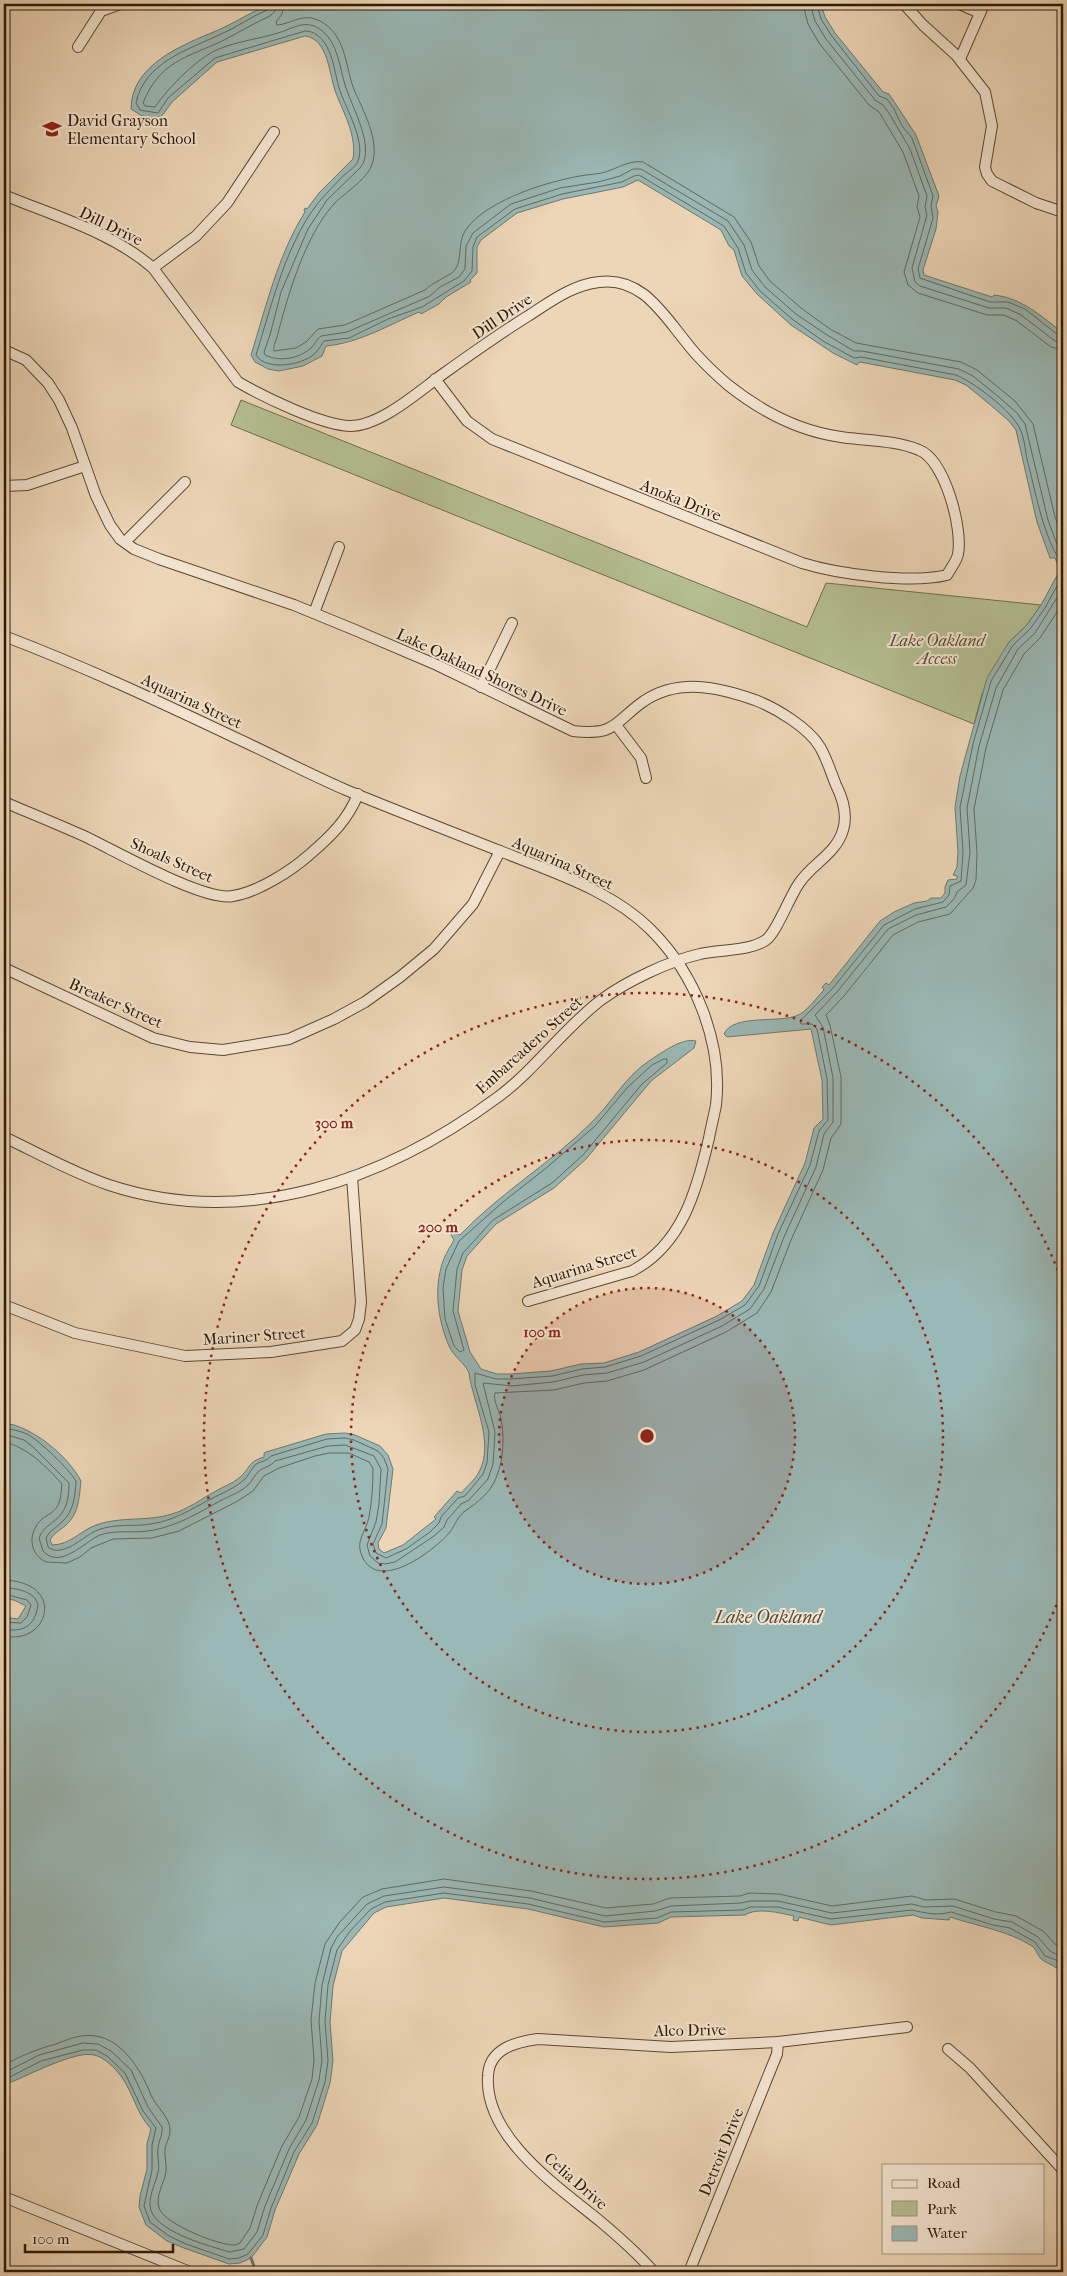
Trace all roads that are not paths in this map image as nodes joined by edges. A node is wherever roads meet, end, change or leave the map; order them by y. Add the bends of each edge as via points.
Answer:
1 (120, 4) edge
2 (904, 4) edge
3 (959, 4) edge
4 (982, 8) edge
5 (78, 47) dead end
6 (960, 60) junction
7 (274, 132) dead end
8 (4, 195) edge
9 (1063, 212) edge
10 (153, 268) junction
11 (4, 350) edge
12 (435, 379) junction
13 (85, 466) junction
14 (185, 482) dead end
15 (4, 486) edge
16 (125, 542) junction
17 (339, 547) dead end
18 (947, 575) joint
19 (314, 613) junction
20 (512, 623) dead end
21 (4, 636) edge
22 (480, 687) junction
23 (616, 725) junction
24 (646, 778) dead end
25 (358, 794) junction
26 (4, 802) edge
27 (500, 851) junction
28 (676, 960) junction
29 (4, 968) edge
30 (4, 1137) edge
31 (352, 1177) junction
32 (528, 1301) dead end
33 (4, 1305) edge
34 (907, 2027) dead end
35 (778, 2042) junction
36 (948, 2049) dead end
37 (488, 2071) joint
38 (1063, 2170) edge
39 (4, 2196) edge
40 (190, 2272) edge
41 (654, 2272) edge
42 (689, 2272) edge

1 - 5 street via 101,11
2 - 6 street
3 - 4 street
4 - 6 street
6 - 9 street via 985,92 990,111 987,174 992,181 1016,194
7 - 10 street via 217,213 196,236
8 - 10 street, Dill Drive via 121,244
10 - 12 street, Dill Drive via 238,382 297,410 337,424 361,424 406,402
11 - 13 street, Lake Oakland Shores Drive via 26,360 48,383 72,428
12 - 18 street, Anoka Drive via 468,422 492,439 753,545 834,572 929,579
12 - 18 street, Dill Drive via 566,292 596,282 623,283 658,305 686,343 715,374 748,401 780,420 812,432 903,445 921,450 933,459 948,488 958,537 958,555
13 - 15 street via 27,485
13 - 16 street, Lake Oakland Shores Drive via 110,525
14 - 16 street
16 - 19 street, Lake Oakland Shores Drive via 159,560
17 - 19 street
19 - 22 street, Lake Oakland Shores Drive via 437,665
20 - 22 street
21 - 25 street, Aquarina Street via 112,680
22 - 23 street, Lake Oakland Shores Drive via 573,731 598,732
23 - 24 street via 640,758
23 - 28 street, Lake Oakland Shores Drive via 646,700 676,688 701,686 754,700 776,710 819,744 844,804 844,830 839,840 832,852 801,879 768,939 750,946
25 - 26 street, Shoals Street via 352,809 334,834 296,867 255,889 233,896 199,890
25 - 27 street, Aquarina Street
27 - 28 street, Aquarina Street via 600,893 628,910 652,930
27 - 29 street, Breaker Street via 472,904 434,949 365,1002 289,1039 223,1050 190,1047 153,1038
28 - 31 street, Embarcadero Street via 602,1000 500,1096 405,1155
28 - 32 street, Aquarina Street via 684,970 707,1023 716,1066 716,1106 703,1166 684,1220 663,1249 640,1267
30 - 31 street, Embarcadero Street via 108,1184 163,1198 210,1204 259,1201 310,1191
31 - 33 street, Mariner Street via 361,1302 355,1330 342,1341 271,1352 185,1356 75,1333
34 - 35 street, Alco Drive
35 - 37 street, Alco Drive via 671,2047 538,2039 516,2043 498,2052
35 - 42 street, Detroit Drive via 777,2054
36 - 38 street via 970,2068
37 - 41 street, Celia Drive via 487,2084 492,2103 512,2140 548,2180 628,2246
39 - 40 street

